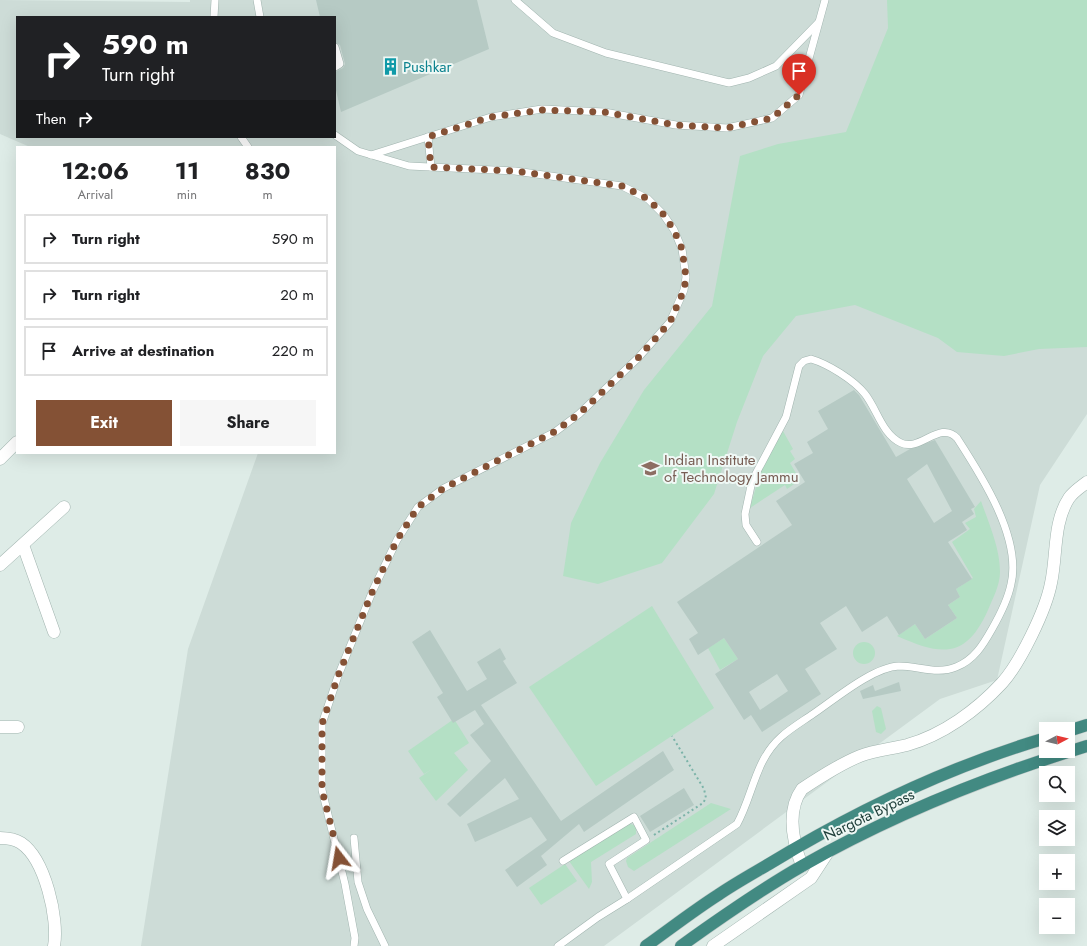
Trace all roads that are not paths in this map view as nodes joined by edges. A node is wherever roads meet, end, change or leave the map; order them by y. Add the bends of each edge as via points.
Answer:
1 (215, 0) edge
2 (257, 0) edge
3 (515, 0) edge
4 (825, 0) edge
5 (214, 16) edge
6 (260, 16) edge
7 (820, 21) junction
8 (336, 50) edge
9 (336, 66) edge
10 (336, 136) edge
11 (428, 137) junction
12 (371, 155) junction
13 (431, 167) junction
14 (16, 443) edge
15 (0, 458) edge
16 (1087, 482) edge
17 (64, 507) dead end
18 (757, 542) dead end
19 (23, 545) junction
20 (0, 565) edge
21 (54, 632) dead end
22 (1087, 725) edge
23 (0, 727) edge
24 (18, 727) dead end
25 (1075, 729) edge
26 (1039, 740) edge
27 (1087, 746) edge
28 (0, 838) edge
29 (354, 838) dead end
30 (795, 848) junction
31 (833, 849) junction
32 (563, 861) dead end
33 (802, 866) junction
34 (627, 899) junction
35 (54, 946) edge
36 (354, 946) edge
37 (385, 946) edge
38 (558, 946) edge
39 (646, 946) edge
40 (681, 946) edge
41 (713, 946) edge

1 - 5 lane
2 - 6 lane
3 - 7 lane via 553,33 606,53 729,83 776,66
4 - 7 lane
7 - 11 lane via 799,95 772,118 727,128 676,125 604,112 542,110 491,117
8 - 9 lane via 340,64
10 - 12 lane via 358,151
11 - 12 lane
11 - 13 lane
12 - 13 lane via 408,166
13 - 36 lane via 515,171 622,186 648,199 663,214 674,230 682,249 686,277 684,290 670,322 638,358 579,414 554,432 444,488 418,507 397,540 373,590 338,676 322,724 322,790 345,884 355,938
14 - 15 street
16 - 30 street via 1075,492 1065,506 1047,598 1029,641 1003,682 961,719 930,736 859,757 802,789 797,795 793,815
17 - 19 street
18 - 34 lane via 746,525 745,514 752,481 786,417 799,366 811,359 857,385 886,429 902,444 913,443 945,431 952,432 983,478 1006,531 1013,565 1011,584 995,624 980,650 965,663 940,671 899,666 856,683 781,737 768,752 759,767 745,809 737,824
19 - 20 street
19 - 21 street
22 - 25 highway
23 - 24 street
26 - 30 highway, Nargota Bypass via 929,780 859,812
27 - 31 highway, Nargota Bypass via 916,809
28 - 35 street via 20,842 28,848 45,880 54,908
29 - 37 lane via 358,882 367,909
30 - 33 street
30 - 39 highway, Nargota Bypass via 718,895
31 - 33 highway, Nargota Bypass
31 - 41 street via 811,878
32 - 34 lane via 634,817 646,840 609,864
33 - 40 highway, Nargota Bypass
34 - 38 lane

